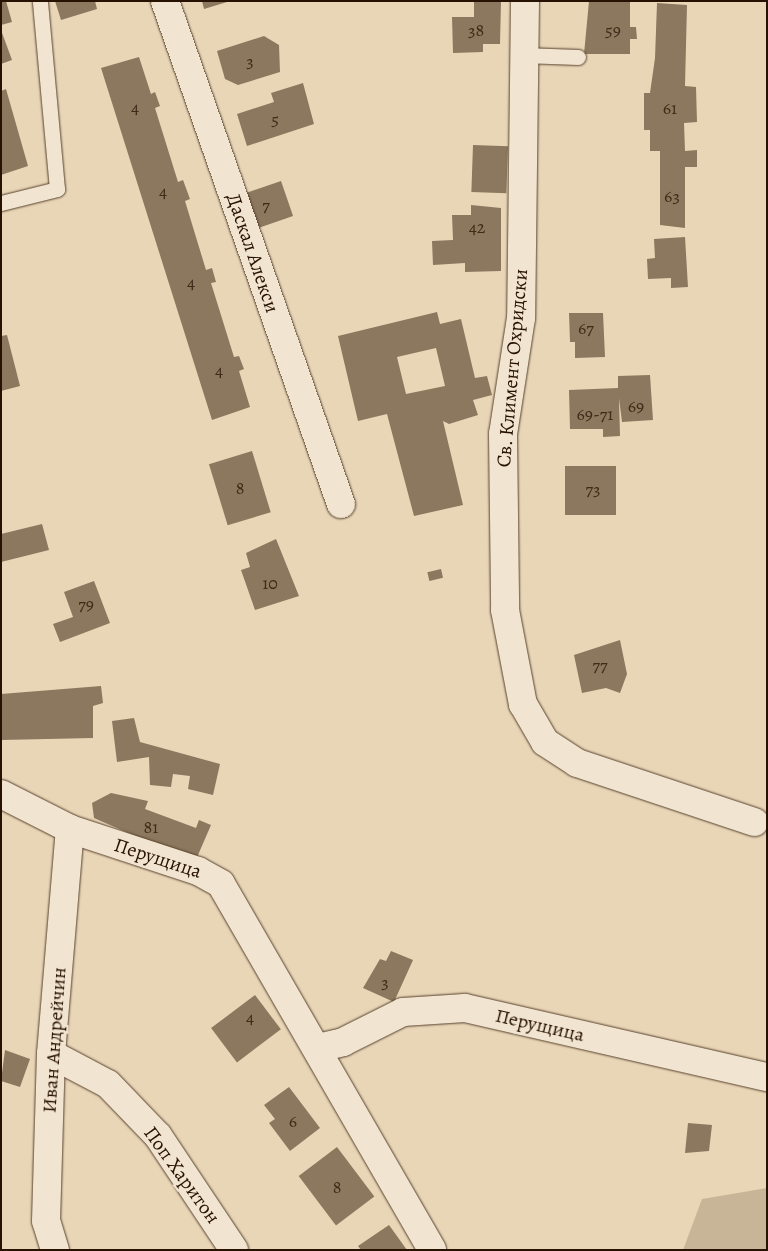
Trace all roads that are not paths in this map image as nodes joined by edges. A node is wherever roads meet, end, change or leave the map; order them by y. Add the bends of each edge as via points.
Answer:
1 (40, 1) edge
2 (164, 1) edge
3 (525, 1) edge
4 (523, 55) junction
5 (578, 57) dead end
6 (1, 203) edge
7 (341, 504) dead end
8 (1, 794) edge
9 (754, 822) dead end
10 (70, 829) junction
11 (318, 1048) junction
12 (51, 1054) junction
13 (767, 1077) edge
14 (55, 1250) edge
15 (234, 1250) edge
16 (432, 1250) edge

1 - 6 lane via 57,189
2 - 7 street, Даскал Алекси
3 - 4 street, Св. Климент Охридски
4 - 5 lane
4 - 9 street, Св. Климент Охридски via 520,318 503,434 505,610 523,704 545,742 577,763
8 - 10 street, Перущица
10 - 11 street, Перущица via 212,876
10 - 12 street, Иван Андрейчин
11 - 13 street, Перущица via 343,1042 403,1012 465,1008
11 - 16 street, Перущица
12 - 14 street, Иван Андрейчин via 46,1220
12 - 15 street, Поп Харитон via 108,1084 158,1136

